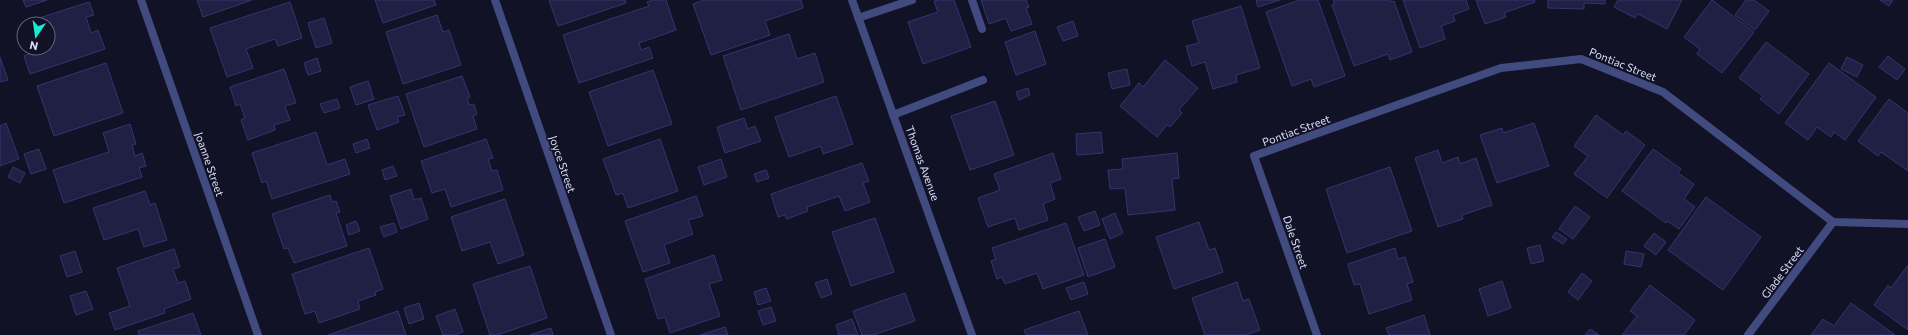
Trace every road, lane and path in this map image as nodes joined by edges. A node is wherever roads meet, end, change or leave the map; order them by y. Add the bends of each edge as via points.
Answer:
1 (141, 0) edge
2 (495, 0) edge
3 (852, 0) edge
4 (912, 0) edge
5 (972, 0) edge
6 (858, 18) junction
7 (982, 29) dead end
8 (983, 80) dead end
9 (893, 115) junction
10 (1254, 156) joint
11 (1833, 222) junction
12 (1908, 224) edge
13 (258, 335) edge
14 (610, 335) edge
15 (972, 335) edge
16 (1317, 335) edge
17 (1748, 335) edge

1 - 13 street, Joanne Street
2 - 14 street, Joyce Street
3 - 6 street, Thomas Avenue
4 - 6 street
5 - 7 street
6 - 9 street, Thomas Avenue
8 - 9 street
9 - 15 street, Thomas Avenue
10 - 11 street, Pontiac Street via 1501,68 1581,59 1663,92
10 - 16 street, Dale Street
11 - 12 street
11 - 17 street, Glade Street

